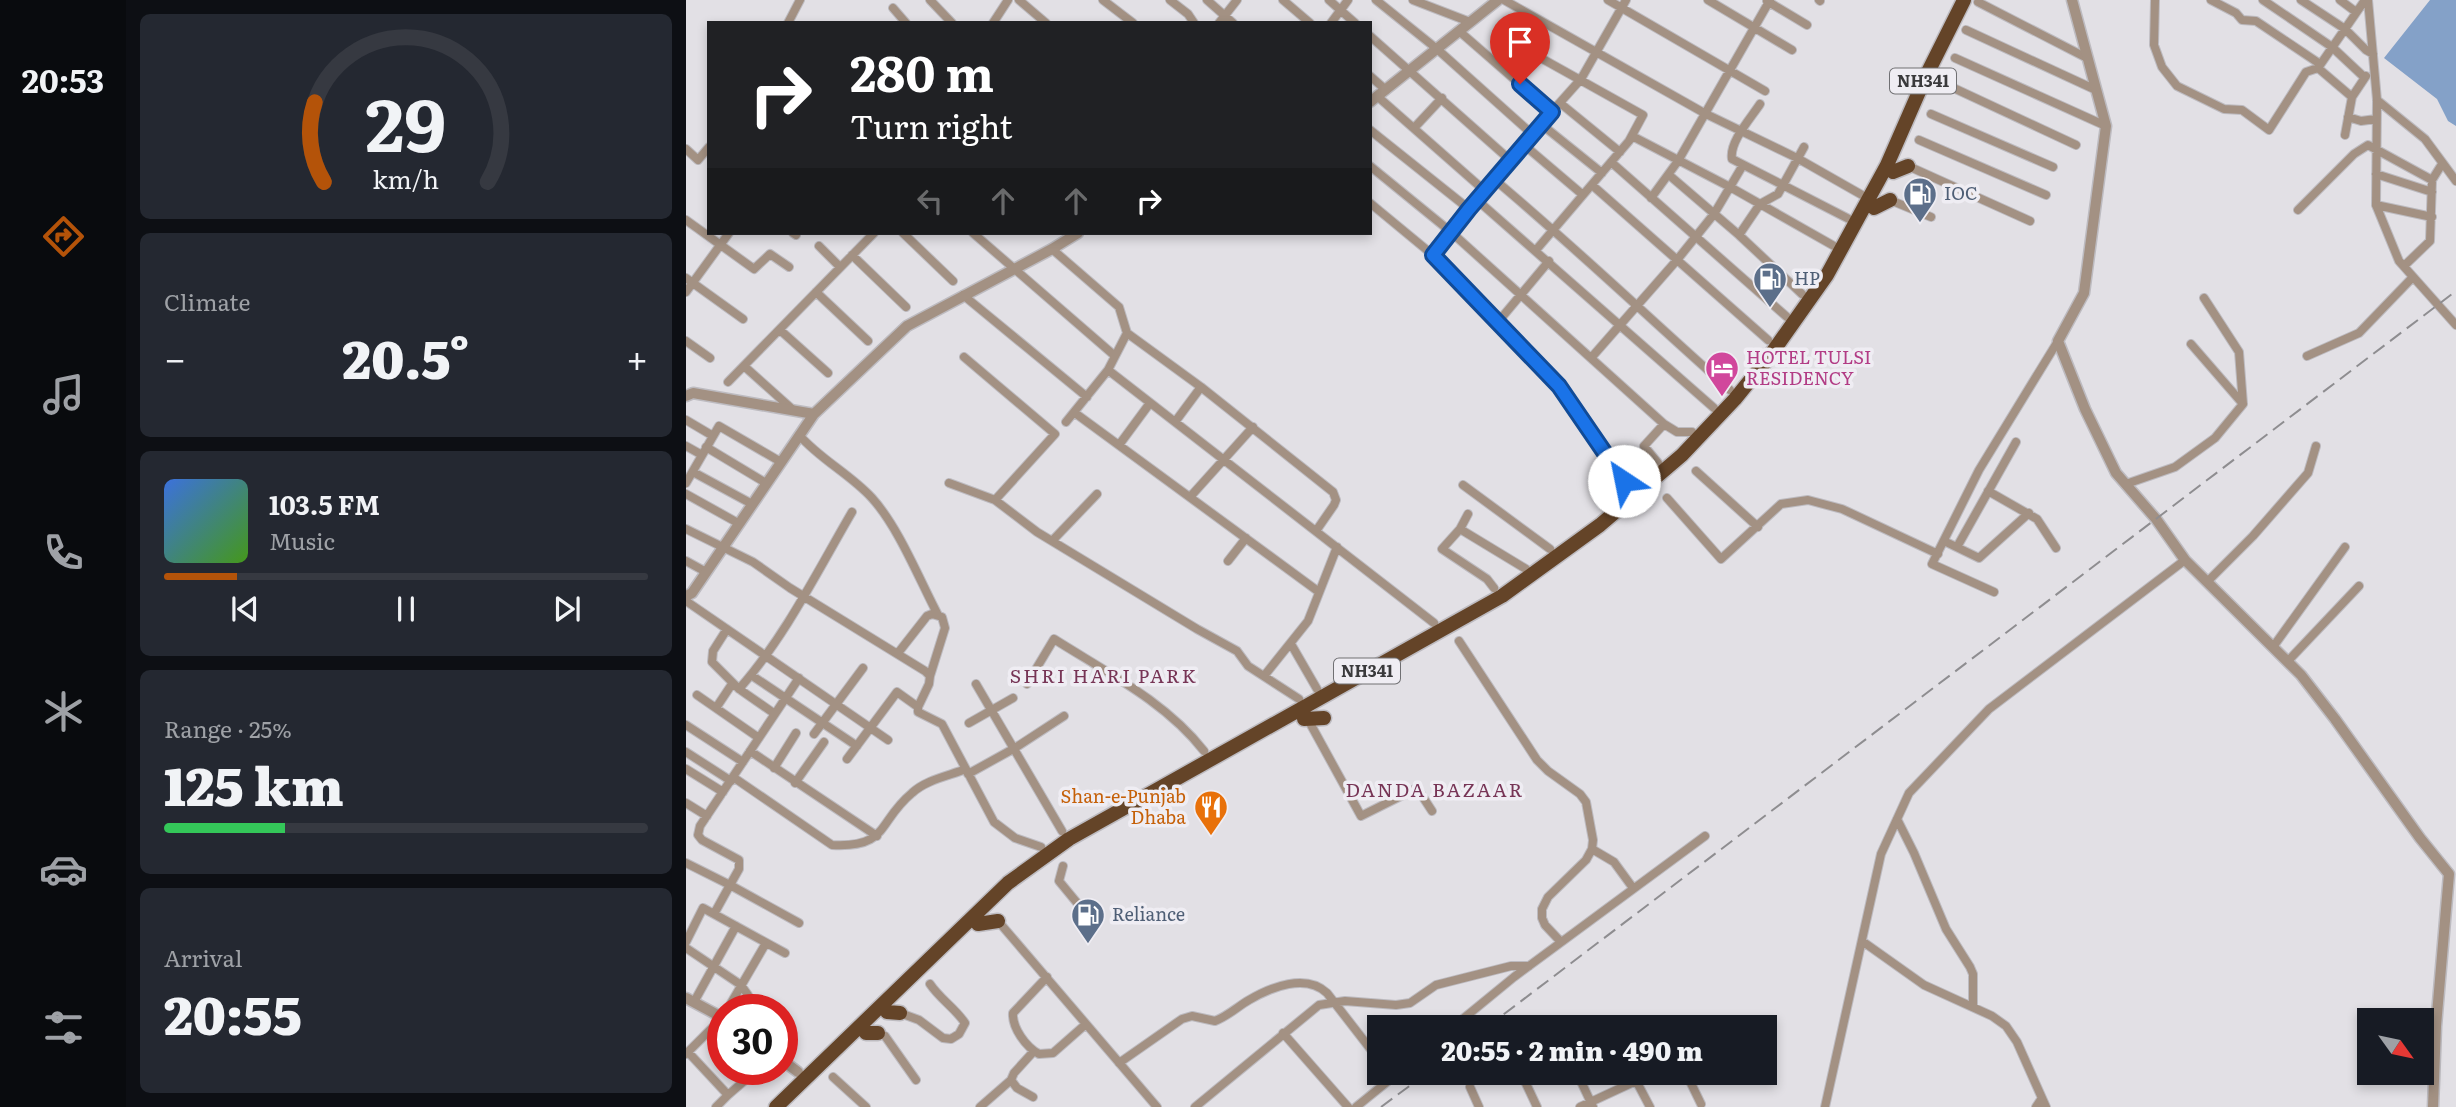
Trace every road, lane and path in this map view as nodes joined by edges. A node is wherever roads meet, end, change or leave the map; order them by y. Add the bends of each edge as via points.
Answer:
1 (800, 0) edge
2 (930, 0) edge
3 (1007, 0) edge
4 (1019, 0) edge
5 (1104, 0) edge
6 (1170, 0) edge
7 (1207, 0) edge
8 (1237, 0) edge
9 (1283, 0) edge
10 (1329, 0) edge
11 (1348, 0) edge
12 (1376, 0) edge
13 (1413, 0) edge
14 (1608, 0) edge
15 (1708, 0) edge
16 (2072, 0) edge
17 (2155, 0) edge
18 (2211, 0) edge
19 (2263, 0) edge
20 (2301, 0) edge
21 (2340, 0) edge
22 (2367, 0) edge
23 (1496, 1) edge
24 (1768, 1) edge
25 (1971, 1) edge
26 (1623, 4) edge
27 (893, 8) dead end
28 (1340, 10) junction
29 (2356, 12) junction
30 (998, 14) junction
31 (1222, 19) edge
32 (789, 21) edge
33 (904, 21) edge
34 (951, 21) edge
35 (994, 21) edge
36 (1005, 21) edge
37 (1044, 21) edge
38 (1130, 21) edge
39 (1193, 21) edge
40 (1308, 21) edge
41 (1332, 21) edge
42 (1353, 21) edge
43 (1470, 22) junction
44 (1807, 25) dead end
45 (1755, 27) junction
46 (2345, 29) junction
47 (1966, 30) dead end
48 (1459, 31) junction
49 (1372, 38) edge
50 (2332, 47) junction
51 (1437, 49) junction
52 (1792, 50) dead end
53 (1596, 52) junction
54 (2373, 54) junction
55 (1955, 58) dead end
56 (2087, 58) junction
57 (2319, 66) junction
58 (1410, 70) junction
59 (1504, 70) junction
60 (1730, 71) junction
61 (2375, 71) junction
62 (2364, 77) junction
63 (1581, 79) junction
64 (1945, 83) dead end
65 (2096, 90) junction
66 (1765, 92) dead end
67 (1378, 96) edge
68 (2352, 97) junction
69 (1441, 98) junction
70 (2377, 100) junction
71 (1560, 103) junction
72 (1760, 104) dead end
73 (1552, 112) junction
74 (1706, 114) junction
75 (1931, 114) dead end
76 (2348, 117) junction
77 (2376, 119) junction
78 (1541, 124) junction
79 (2106, 126) junction
80 (1414, 128) junction
81 (1372, 132) edge
82 (1741, 132) junction
83 (1532, 134) junction
84 (2345, 135) dead end
85 (1632, 136) junction
86 (1919, 141) dead end
87 (1522, 144) junction
88 (2076, 145) dead end
89 (1804, 147) dead end
90 (2376, 148) junction
91 (686, 149) edge
92 (707, 149) edge
93 (1620, 152) junction
94 (1797, 158) junction
95 (1510, 160) junction
96 (1678, 161) junction
97 (1611, 162) junction
98 (2442, 164) junction
99 (1742, 165) junction
100 (2053, 167) dead end
101 (1372, 168) edge
102 (1896, 168) junction
103 (1602, 173) junction
104 (2376, 174) junction
105 (1669, 175) junction
106 (1495, 180) junction
107 (2432, 180) junction
108 (2456, 181) edge
109 (1783, 184) junction
110 (1592, 185) junction
111 (1730, 187) junction
112 (1485, 191) junction
113 (2432, 192) junction
114 (1583, 195) junction
115 (1862, 195) dead end
116 (2046, 195) dead end
117 (1651, 198) junction
118 (1477, 200) junction
119 (1890, 200) joint
120 (1760, 204) junction
121 (1372, 205) edge
122 (2376, 205) junction
123 (1874, 208) dead end
124 (1469, 209) junction
125 (2298, 210) dead end
126 (1714, 214) junction
127 (1931, 217) dead end
128 (2431, 217) junction
129 (1849, 219) dead end
130 (686, 220) edge
131 (2030, 221) dead end
132 (1554, 229) junction
133 (1451, 232) junction
134 (728, 235) edge
135 (872, 235) edge
136 (905, 235) edge
137 (975, 235) edge
138 (1075, 235) edge
139 (1739, 235) junction
140 (1697, 236) junction
141 (720, 245) junction
142 (819, 246) dead end
143 (1834, 246) dead end
144 (1052, 249) junction
145 (1536, 250) junction
146 (852, 255) junction
147 (1433, 255) junction
148 (1677, 260) junction
149 (1549, 261) junction
150 (2404, 266) junction
151 (789, 267) dead end
152 (840, 267) junction
153 (1013, 269) junction
154 (2413, 277) junction
155 (689, 280) edge
156 (953, 281) dead end
157 (686, 292) edge
158 (816, 292) junction
159 (1802, 294) dead end
160 (963, 295) junction
161 (1522, 295) junction
162 (2204, 298) dead end
163 (1636, 306) junction
164 (906, 307) dead end
165 (1787, 317) dead end
166 (743, 319) dead end
167 (1498, 322) junction
168 (2456, 325) edge
169 (1619, 326) junction
170 (780, 330) junction
171 (1127, 334) junction
172 (1768, 340) dead end
173 (686, 341) edge
174 (868, 341) dead end
175 (2058, 341) junction
176 (2190, 344) dead end
177 (1115, 356) junction
178 (2306, 356) dead end
179 (964, 357) dead end
180 (710, 358) dead end
181 (1591, 358) junction
182 (744, 366) junction
183 (1108, 370) junction
184 (828, 373) dead end
185 (728, 382) dead end
186 (1201, 387) junction
187 (1732, 394) junction
188 (686, 396) edge
189 (1087, 397) junction
190 (1150, 403) junction
191 (2243, 404) junction
192 (1714, 408) joint
193 (792, 410) junction
194 (1075, 413) junction
195 (814, 414) junction
196 (686, 420) edge
197 (1066, 422) dead end
198 (1175, 422) junction
199 (1664, 424) junction
200 (1253, 427) junction
201 (1692, 432) dead end
202 (799, 435) junction
203 (713, 436) junction
204 (2016, 442) dead end
205 (1119, 445) junction
206 (686, 446) edge
207 (2316, 446) dead end
208 (704, 451) junction
209 (1223, 459) junction
210 (781, 462) junction
211 (1659, 469) junction
212 (1696, 471) dead end
213 (692, 472) junction
214 (1637, 481) dead end
215 (686, 483) edge
216 (766, 483) junction
217 (949, 483) dead end
218 (2126, 484) junction
219 (1463, 485) dead end
220 (1988, 491) junction
221 (686, 494) edge
222 (1097, 494) dead end
223 (1619, 496) dead end
224 (1190, 497) junction
225 (1667, 498) dead end
226 (995, 500) junction
227 (752, 504) junction
228 (852, 512) dead end
229 (2029, 513) junction
230 (1468, 514) dead end
231 (738, 523) junction
232 (1758, 527) junction
233 (686, 529) edge
234 (1460, 529) junction
235 (1316, 531) junction
236 (1246, 538) junction
237 (1052, 541) junction
238 (1944, 541) junction
239 (1337, 547) junction
240 (1957, 547) junction
241 (2345, 547) dead end
242 (721, 548) junction
243 (2056, 548) dead end
244 (1550, 550) dead end
245 (1938, 554) junction
246 (2185, 560) junction
247 (686, 561) edge
248 (1228, 561) dead end
249 (1526, 569) dead end
250 (706, 572) junction
251 (2207, 582) junction
252 (2359, 586) dead end
253 (1501, 590) junction
254 (1319, 592) junction
255 (1994, 592) dead end
256 (687, 595) edge
257 (803, 596) junction
258 (938, 615) junction
259 (1434, 623) dead end
260 (727, 629) junction
261 (1459, 641) dead end
262 (1291, 645) junction
263 (2273, 647) junction
264 (898, 653) junction
265 (765, 655) junction
266 (2288, 661) junction
267 (863, 668) dead end
268 (751, 675) junction
269 (930, 676) junction
270 (1264, 677) junction
271 (799, 678) junction
272 (976, 684) dead end
273 (1027, 684) dead end
274 (735, 687) junction
275 (697, 695) dead end
276 (1310, 696) junction
277 (786, 698) junction
278 (1013, 698) dead end
279 (835, 704) junction
280 (918, 707) junction
281 (716, 708) junction
282 (992, 712) junction
283 (775, 714) junction
284 (1063, 716) dead end
285 (1324, 718) dead end
286 (1307, 722) joint
287 (822, 723) junction
288 (969, 723) dead end
289 (686, 725) edge
290 (870, 727) junction
291 (796, 733) dead end
292 (814, 734) dead end
293 (759, 738) junction
294 (888, 740) dead end
295 (824, 743) dead end
296 (857, 746) junction
297 (1013, 749) junction
298 (750, 751) junction
299 (686, 752) edge
300 (1206, 754) junction
301 (847, 759) dead end
302 (743, 762) junction
303 (774, 768) junction
304 (686, 769) edge
305 (967, 771) junction
306 (732, 779) junction
307 (795, 782) junction
308 (723, 793) junction
309 (686, 803) edge
310 (1432, 811) dead end
311 (707, 816) junction
312 (1897, 819) junction
313 (877, 836) junction
314 (1705, 836) dead end
315 (1056, 839) junction
316 (1592, 849) junction
317 (686, 863) edge
318 (1063, 866) dead end
319 (2452, 878) edge
320 (730, 885) junction
321 (1633, 888) junction
322 (1078, 904) dead end
323 (714, 914) junction
324 (998, 921) joint
325 (799, 923) dead end
326 (978, 924) dead end
327 (736, 926) junction
328 (1862, 941) junction
329 (686, 942) edge
330 (1561, 942) junction
331 (766, 943) junction
332 (686, 948) edge
333 (785, 953) dead end
334 (1529, 966) junction
335 (713, 967) junction
336 (1047, 977) junction
337 (930, 984) dead end
338 (741, 985) junction
339 (736, 994) edge
340 (746, 994) edge
341 (690, 1000) edge
342 (1332, 1002) junction
343 (1973, 1007) junction
344 (707, 1009) edge
345 (893, 1013) dead end
346 (1468, 1015) edge
347 (1086, 1024) junction
348 (872, 1033) dead end
349 (1283, 1033) junction
350 (707, 1034) edge
351 (1367, 1045) edge
352 (1034, 1051) junction
353 (687, 1053) edge
354 (1119, 1063) junction
355 (832, 1077) dead end
356 (916, 1080) dead end
357 (1011, 1080) junction
358 (740, 1085) edge
359 (1381, 1085) edge
360 (1527, 1085) edge
361 (1583, 1085) edge
362 (1622, 1085) edge
363 (1638, 1085) edge
364 (1692, 1085) edge
365 (1470, 1087) dead end
366 (728, 1095) junction
367 (1033, 1097) dead end
368 (2044, 1103) edge
369 (1701, 1104) dead end
370 (1592, 1105) edge
371 (716, 1107) edge
372 (776, 1107) edge
373 (866, 1107) edge
374 (980, 1107) edge
375 (1157, 1107) edge
376 (1195, 1107) edge
377 (1348, 1107) edge
378 (1356, 1107) edge
379 (1479, 1107) edge
380 (1537, 1107) edge
381 (1580, 1107) edge
382 (1650, 1107) edge
383 (1825, 1107) edge
384 (2036, 1107) edge
385 (2433, 1107) edge

1 - 32 street
2 - 34 street
3 - 30 street
4 - 37 street
5 - 38 street
6 - 39 street
7 - 31 street
8 - 31 street
9 - 40 street
10 - 28 street
11 - 28 street
12 - 51 street
13 - 43 street
14 - 26 street
15 - 45 street
16 - 56 street
17 - 57 street via 2154,45 2162,67 2177,86 2224,109 2242,110 2269,130 2305,72
18 - 57 street via 2242,20 2256,21
19 - 50 street
20 - 46 street
21 - 29 street
22 - 29 street
22 - 54 street
23 - 43 street
23 - 53 street
24 - 44 street
24 - 45 street
25 - 56 street
25 - 102 highway, NH341 via 1925,78
26 - 53 street
26 - 60 street
27 - 33 street
28 - 41 street
28 - 42 street
29 - 46 street
30 - 35 street
30 - 36 street
43 - 48 street
45 - 52 street
45 - 60 street
46 - 50 street
46 - 54 street
47 - 65 street
48 - 51 street
48 - 59 street
49 - 58 street
50 - 57 street
50 - 62 street
51 - 58 street
51 - 83 street
53 - 63 street
53 - 74 street
54 - 61 street
55 - 79 street
56 - 65 street
57 - 68 street
58 - 67 street
58 - 69 street
59 - 63 street via 1523,48
59 - 73 street
60 - 66 street
60 - 74 street
61 - 62 street
61 - 70 street
62 - 68 street
63 - 71 street
63 - 85 street via 1643,115
64 - 88 street
65 - 79 street
67 - 80 street
68 - 76 street
69 - 80 street
69 - 95 street
70 - 77 street
70 - 98 street via 2418,133
71 - 73 street
71 - 93 street
72 - 82 street
73 - 78 street
74 - 82 street
74 - 96 street
75 - 100 street
76 - 77 street
76 - 84 street
77 - 90 street
78 - 83 street
78 - 103 street
79 - 175 street via 2084,293
80 - 112 street
81 - 124 street
82 - 94 street
82 - 99 street via 1731,157
83 - 87 street
85 - 93 street
85 - 96 street
86 - 116 street
87 - 95 street
87 - 114 street
89 - 94 street
90 - 104 street
90 - 107 street
90 - 125 street via 2368,145 2354,154
91 - 92 street via 698,160
93 - 97 street
94 - 109 street
94 - 115 street
95 - 106 street
96 - 105 street
96 - 111 street
97 - 103 street
97 - 117 street
98 - 107 street
98 - 108 street
99 - 109 street
99 - 111 street
101 - 133 street
102 - 131 street
102 - 187 highway, NH341 via 1787,335
103 - 110 street
104 - 113 street
104 - 122 street
105 - 117 street
105 - 126 street
106 - 112 street
106 - 132 street
107 - 113 street
109 - 120 street via 1778,194
109 - 129 street
110 - 114 street
110 - 148 street
111 - 120 street
111 - 126 street
112 - 118 street
113 - 128 street
114 - 132 street
117 - 140 street
118 - 124 street
118 - 145 street
119 - 123 highway
119 - 127 street
120 - 139 street
120 - 143 street
121 - 147 street
122 - 128 street
122 - 150 street
124 - 133 street
126 - 139 street
126 - 140 street
128 - 150 street via 2430,241
130 - 141 street
132 - 145 street
132 - 163 street
133 - 147 street
133 - 161 street
134 - 141 street
135 - 146 street
136 - 156 street
137 - 153 street
138 - 144 street
139 - 159 street
140 - 148 street
140 - 165 street
141 - 151 street via 754,269 770,254
141 - 155 street
142 - 152 street
144 - 153 street
144 - 171 street via 1119,307
145 - 149 street
146 - 152 street
146 - 164 street
147 - 167 street
148 - 163 street
148 - 172 street
149 - 161 street
149 - 169 street
150 - 154 street
152 - 158 street
153 - 160 street
153 - 177 street
154 - 168 street
154 - 178 street via 2359,333
155 - 157 street
155 - 166 street
158 - 170 street
158 - 174 street
160 - 189 street
160 - 195 street via 906,326
161 - 167 street
161 - 181 street
162 - 191 street via 2239,352
163 - 169 street
163 - 187 street
167 - 223 street via 1559,386 1624,481
169 - 181 street
169 - 192 street
170 - 182 street
170 - 184 street
171 - 177 street
171 - 186 street
173 - 180 street
175 - 218 street via 2085,409
175 - 238 street via 1979,470
176 - 191 street
177 - 183 street
179 - 226 street via 1055,434
181 - 199 street
182 - 185 street
182 - 193 street
183 - 189 street
183 - 190 street
186 - 198 street
186 - 200 street
187 - 192 highway, NH341
187 - 211 highway, NH341
188 - 193 street via 693,393
189 - 194 street
190 - 198 street
190 - 205 street
191 - 218 street via 2215,438 2175,467
193 - 195 street
194 - 197 street
194 - 205 street
195 - 202 street
196 - 203 street
198 - 209 street
199 - 201 street via 1677,432
199 - 211 street via 1644,446
200 - 209 street
200 - 235 street via 1335,495 1334,505
202 - 210 street
202 - 258 street via 873,499 900,540
203 - 208 street
203 - 210 street via 719,426
204 - 220 street
205 - 224 street
206 - 208 street
207 - 251 street via 2308,473
208 - 213 street
208 - 216 street
209 - 224 street
209 - 235 street
210 - 216 street
211 - 214 highway, NH341
211 - 253 highway, NH341 via 1600,525
212 - 232 street
213 - 215 street
213 - 227 street
216 - 227 street
217 - 226 street
218 - 246 street
219 - 244 street
220 - 229 street
220 - 240 street
221 - 231 street
222 - 237 street
224 - 236 street
225 - 232 street via 1721,559
226 - 237 street
227 - 231 street
228 - 257 street
229 - 240 street via 1979,558
229 - 243 street
230 - 234 street
231 - 242 street
232 - 245 street via 1782,504 1808,500 1842,509
233 - 242 street
234 - 249 street
234 - 253 street via 1443,549
235 - 239 street
236 - 248 street
236 - 254 street
237 - 270 street via 1237,651
238 - 240 street
238 - 245 street
239 - 254 street
239 - 259 street
241 - 263 street
242 - 250 street
242 - 257 street via 753,562
245 - 255 street via 1933,564
246 - 251 street
246 - 312 street via 1989,709 1909,793
247 - 250 street
250 - 256 street
251 - 263 street
252 - 266 street
253 - 276 highway, NH341
254 - 262 street via 1308,621
256 - 260 street
257 - 264 street
257 - 265 street
258 - 264 street via 927,616
258 - 269 street via 945,628
260 - 265 street
260 - 274 street via 711,659
261 - 316 street via 1537,760 1586,802
262 - 270 street
262 - 276 street
263 - 266 street
264 - 269 street
265 - 268 street
265 - 271 street
266 - 319 street
267 - 279 street
268 - 274 street
268 - 277 street
269 - 280 street
270 - 276 street
271 - 277 street
271 - 279 street
272 - 282 street
273 - 300 street via 1054,639 1149,699
274 - 281 street
274 - 283 street
275 - 281 street
276 - 300 highway, NH341
277 - 283 street
277 - 287 street
278 - 282 street
279 - 287 street
279 - 290 street
280 - 290 street via 897,692
280 - 305 street via 918,712 942,724
281 - 293 street
282 - 288 street
282 - 297 street
283 - 293 street
284 - 297 street
285 - 286 highway
286 - 310 street via 1361,816 1417,788
287 - 292 street
287 - 296 street
289 - 302 street
290 - 294 street
290 - 296 street
291 - 303 street
293 - 298 street
295 - 307 street
296 - 301 street
297 - 305 street
297 - 315 street
298 - 302 street
298 - 303 street
299 - 306 street
300 - 315 highway, NH341
302 - 306 street
303 - 307 street
304 - 308 street
305 - 313 street via 914,790
305 - 315 street via 1003,831 1015,838
306 - 308 street
306 - 313 street via 832,845 857,845
307 - 313 street
308 - 311 street
309 - 311 street
311 - 320 street via 699,837 739,860
312 - 328 street via 1881,854
312 - 343 street via 1946,929 1970,967
314 - 321 street
315 - 372 highway, NH341
316 - 321 street via 1614,862
316 - 330 street via 1542,909 1545,925
317 - 320 street
318 - 322 street via 1059,881
319 - 385 street via 2436,1026
320 - 323 street
320 - 325 street
321 - 330 street
323 - 327 street
323 - 329 street via 703,908
324 - 326 highway
324 - 336 street
327 - 331 street
327 - 335 street
328 - 343 street via 1924,985
328 - 383 street
330 - 334 street
331 - 333 street
331 - 338 street
332 - 335 street
334 - 342 street via 1511,966 1436,985 1410,1003
334 - 346 street
335 - 338 street
335 - 341 street
336 - 347 street
336 - 352 street via 1012,1017
337 - 345 street via 965,1023 959,1034 951,1040 943,1038 919,1020
338 - 339 street
338 - 340 street
341 - 344 street
342 - 349 street via 1310,1010
342 - 351 street
342 - 354 street via 1320,986 1294,983 1250,999 1215,1021 1182,1018
343 - 368 street via 2012,1033
347 - 352 street via 1053,1053
347 - 354 street
348 - 356 street via 886,1036
349 - 376 street
349 - 377 street
350 - 353 street
352 - 357 street
353 - 366 street
354 - 375 street
355 - 373 street
357 - 367 street
357 - 374 street
358 - 366 street
359 - 378 street
360 - 380 street
361 - 370 street
362 - 370 street
363 - 382 street
364 - 369 street
365 - 379 street
366 - 371 street
368 - 384 street
370 - 381 street

